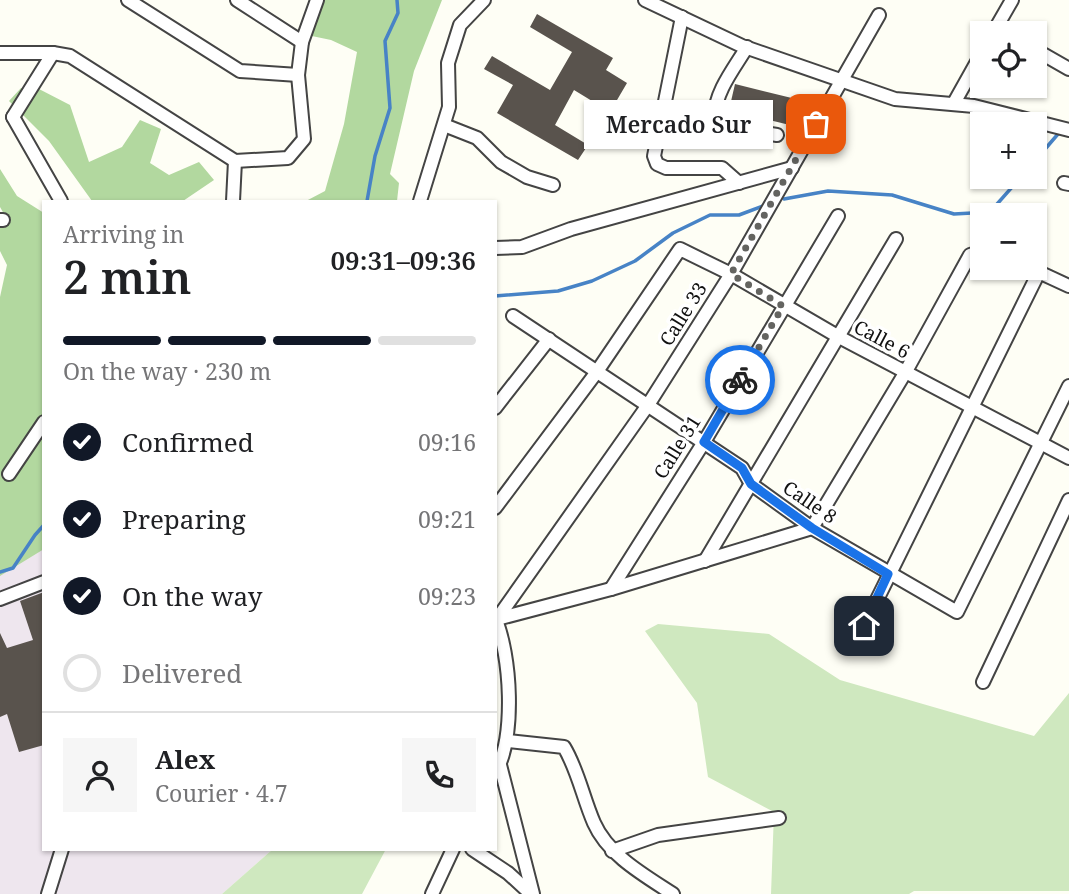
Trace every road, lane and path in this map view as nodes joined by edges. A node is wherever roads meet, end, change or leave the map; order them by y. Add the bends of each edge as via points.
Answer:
1 (128, 0) edge
2 (237, 0) edge
3 (317, 0) edge
4 (484, 0) edge
5 (645, 0) edge
6 (1012, 0) edge
7 (879, 15) dead end
8 (682, 17) junction
9 (1003, 21) edge
10 (302, 42) junction
11 (747, 47) junction
12 (0, 52) edge
13 (53, 53) junction
14 (1047, 57) edge
15 (1069, 69) edge
16 (970, 74) edge
17 (298, 75) junction
18 (841, 80) junction
19 (954, 103) junction
20 (6, 117) edge
21 (443, 125) junction
22 (1069, 130) edge
23 (777, 135) dead end
24 (235, 161) junction
25 (792, 168) junction
26 (739, 183) junction
27 (552, 185) dead end
28 (60, 200) edge
29 (233, 200) edge
30 (420, 200) edge
31 (838, 216) dead end
32 (896, 239) dead end
33 (497, 248) edge
34 (970, 263) edge
35 (731, 274) junction
36 (1047, 276) edge
37 (1030, 280) edge
38 (1069, 286) edge
39 (783, 306) junction
40 (513, 316) dead end
41 (838, 337) junction
42 (549, 340) junction
43 (596, 373) junction
44 (905, 373) junction
45 (1069, 386) edge
46 (497, 405) edge
47 (648, 405) junction
48 (971, 408) junction
49 (42, 425) edge
50 (704, 442) junction
51 (1040, 444) junction
52 (1069, 458) edge
53 (9, 474) dead end
54 (751, 484) junction
55 (1069, 500) edge
56 (497, 505) edge
57 (812, 528) junction
58 (705, 561) junction
59 (888, 574) junction
60 (42, 583) edge
61 (611, 589) junction
62 (0, 599) edge
63 (497, 617) edge
64 (497, 618) edge
65 (497, 623) edge
66 (864, 626) dead end
67 (983, 682) dead end
68 (508, 741) junction
69 (498, 769) edge
70 (779, 818) dead end
71 (61, 851) edge
72 (452, 851) edge
73 (475, 851) edge
74 (612, 851) junction
75 (48, 894) edge
76 (432, 894) edge
77 (532, 894) edge
78 (673, 894) edge

1 - 17 street via 240,71
2 - 10 street
3 - 10 street
4 - 21 street via 460,25 448,63 449,107
5 - 8 street
6 - 9 street
7 - 18 street, Calle 33
8 - 11 street
8 - 26 street via 654,156 657,164 666,168 722,168
10 - 17 street
11 - 18 street
11 - 23 street via 720,96 715,117 725,127
12 - 13 street
13 - 20 street
13 - 24 street via 70,56
14 - 15 street
16 - 19 street
17 - 24 street via 304,139 288,158
18 - 19 street via 895,99
18 - 25 street, Calle 33
19 - 22 street
20 - 28 street
21 - 27 street via 477,138 501,162 527,177
21 - 30 street
24 - 29 street
25 - 26 street
25 - 35 street, Calle 33
26 - 33 street via 522,247
31 - 39 street, Calle 31
32 - 41 street
34 - 44 street
35 - 39 street, Calle 6
35 - 43 street, Calle 6 via 680,249
35 - 47 street, Calle 33
36 - 38 street
37 - 48 street
39 - 41 street, Calle 6
39 - 50 street, Calle 31
40 - 42 street, Calle 8
41 - 44 street, Calle 6
41 - 54 street
42 - 43 street, Calle 8
42 - 46 street
43 - 47 street, Calle 8
43 - 56 street
44 - 48 street, Calle 6
44 - 57 street
45 - 51 street
47 - 50 street, Calle 8
47 - 63 street, Calle 33
48 - 51 street, Calle 6
48 - 59 street
49 - 53 street
50 - 54 street, Calle 8 via 742,468
50 - 61 street, Calle 31
51 - 52 street, Calle 6
51 - 59 street, Calle 8 via 957,612
54 - 57 street, Calle 8
54 - 58 street
55 - 67 street
57 - 58 street
57 - 59 street, Calle 8
58 - 61 street
59 - 66 street
60 - 62 street
61 - 64 street
65 - 68 street via 509,681
68 - 69 street
68 - 74 street via 564,747 594,825
69 - 77 street
70 - 74 street via 658,835
71 - 75 street
72 - 76 street
73 - 77 street
74 - 78 street

